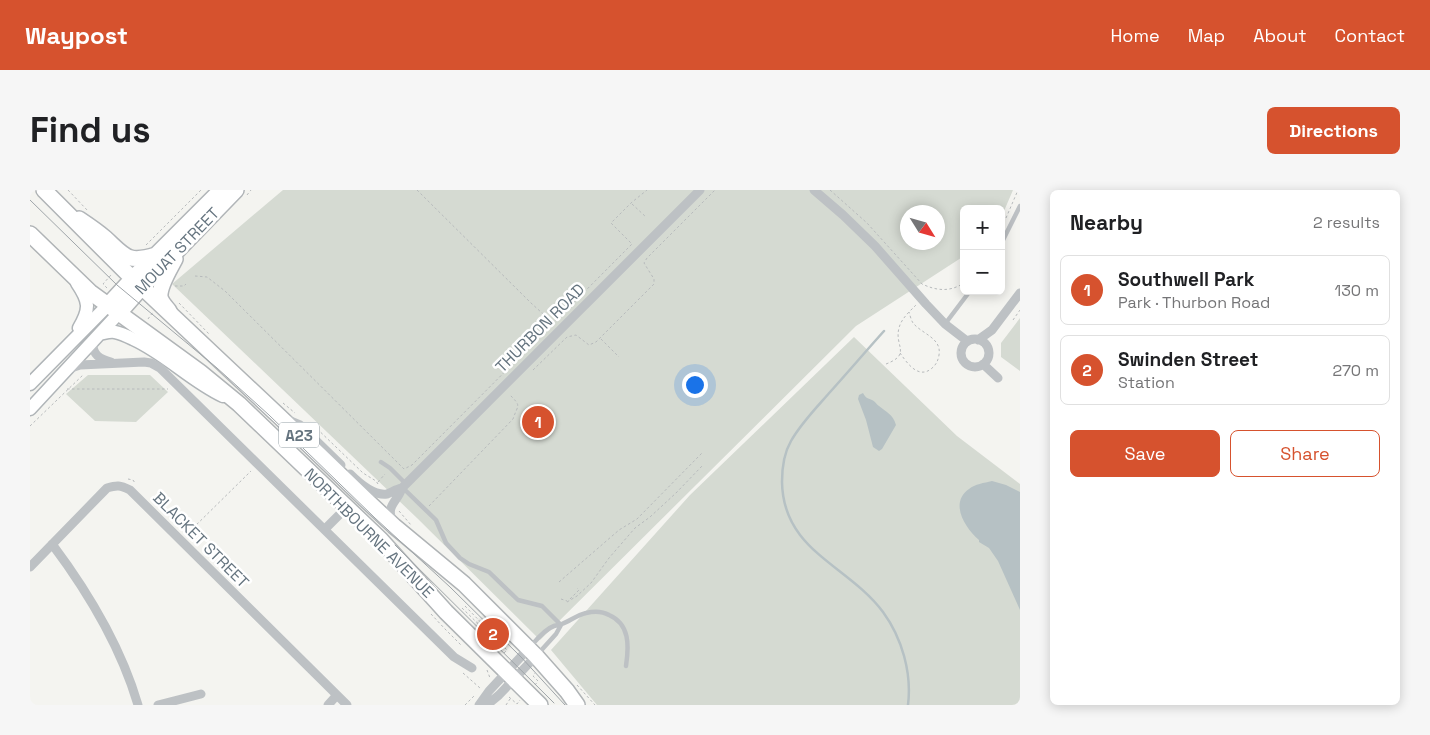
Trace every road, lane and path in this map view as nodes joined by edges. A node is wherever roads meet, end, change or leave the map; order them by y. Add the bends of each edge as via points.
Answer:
1 (44, 190) edge
2 (201, 190) edge
3 (221, 190) edge
4 (251, 190) edge
5 (417, 190) edge
6 (647, 190) edge
7 (700, 190) edge
8 (715, 190) edge
9 (814, 190) edge
10 (830, 190) edge
11 (1018, 190) edge
12 (240, 194) edge
13 (631, 203) junction
14 (59, 205) junction
15 (1020, 206) edge
16 (646, 217) dead end
17 (1005, 221) edge
18 (30, 234) edge
19 (1005, 236) edge
20 (184, 243) junction
21 (143, 248) dead end
22 (158, 254) junction
23 (195, 276) dead end
24 (74, 278) junction
25 (138, 283) junction
26 (186, 284) dead end
27 (172, 285) dead end
28 (960, 285) edge
29 (1020, 294) edge
30 (967, 295) edge
31 (922, 300) junction
32 (172, 306) junction
33 (114, 309) junction
34 (1020, 310) edge
35 (154, 311) dead end
36 (909, 312) junction
37 (147, 320) dead end
38 (1013, 320) dead end
39 (553, 322) junction
40 (945, 324) junction
41 (992, 330) junction
42 (213, 337) dead end
43 (96, 338) junction
44 (600, 338) junction
45 (978, 340) junction
46 (967, 341) junction
47 (72, 342) junction
48 (988, 349) junction
49 (961, 350) junction
50 (900, 353) junction
51 (619, 357) dead end
52 (116, 363) junction
53 (886, 364) dead end
54 (983, 364) junction
55 (68, 369) junction
56 (86, 372) dead end
57 (528, 375) dead end
58 (998, 378) dead end
59 (30, 384) edge
60 (66, 389) junction
61 (176, 389) dead end
62 (509, 394) dead end
63 (239, 404) junction
64 (30, 409) edge
65 (280, 409) junction
66 (295, 413) dead end
67 (307, 420) dead end
68 (30, 426) edge
69 (702, 453) dead end
70 (381, 462) dead end
71 (703, 465) dead end
72 (255, 467) dead end
73 (404, 486) junction
74 (376, 487) junction
75 (347, 507) junction
76 (425, 509) junction
77 (394, 526) junction
78 (325, 529) junction
79 (180, 540) junction
80 (52, 544) junction
81 (30, 567) edge
82 (559, 582) dead end
83 (577, 588) dead end
84 (561, 598) dead end
85 (567, 602) junction
86 (465, 606) dead end
87 (462, 608) dead end
88 (561, 625) junction
89 (532, 652) junction
90 (626, 666) dead end
91 (472, 668) dead end
92 (510, 675) junction
93 (201, 694) dead end
94 (476, 694) dead end
95 (338, 696) junction
96 (511, 699) dead end
97 (138, 705) edge
98 (158, 705) edge
99 (328, 705) edge
100 (347, 705) edge
101 (465, 705) edge
102 (479, 705) edge
103 (487, 705) edge
104 (506, 705) edge
105 (540, 705) edge
106 (577, 705) edge

1 - 14 main road, NORTHBOURNE AVENUE / A23
2 - 21 path
3 - 22 main road, MOUAT STREET
4 - 12 path
5 - 39 path via 530,304
6 - 13 path
7 - 73 street, THURBON ROAD
8 - 44 path via 647,258 644,263 654,284
9 - 31 street via 875,246
10 - 28 path via 867,223 922,284 943,290
11 - 17 path
12 - 20 main road, MOUAT STREET
13 - 16 path
13 - 39 path via 612,223 632,244
14 - 22 main road via 126,257 142,259
14 - 25 main road, NORTHBOURNE AVENUE / A23
15 - 19 lane
18 - 24 main road, NORTHBOURNE AVENUE / A23
20 - 25 main road, MOUAT STREET
20 - 32 main road via 160,294 162,300
22 - 25 main road, MOUAT STREET
23 - 39 path via 207,277 224,291 404,469 412,465
24 - 33 main road, NORTHBOURNE AVENUE / A23
24 - 47 main road via 88,308
25 - 32 main road, NORTHBOURNE AVENUE / A23
25 - 33 main road, MOUAT STREET
26 - 27 path
29 - 41 street
30 - 40 lane
31 - 36 path
31 - 40 street
32 - 42 path
32 - 65 main road, NORTHBOURNE AVENUE / A23
33 - 43 main road
33 - 47 main road
33 - 63 main road, NORTHBOURNE AVENUE / A23
34 - 38 path
35 - 37 path
36 - 50 path via 899,328
36 - 50 path via 912,322 936,342 939,359 932,369 920,372 910,366
40 - 46 street
40 - 49 street
41 - 45 street
41 - 48 street
43 - 52 street, NORTHBOURNE AVENUE via 93,349 98,357
43 - 55 main road
43 - 63 main road via 116,332 137,341 207,388
44 - 51 path
44 - 57 path via 588,345 576,336 567,337
45 - 46 street
45 - 48 street
46 - 49 street
47 - 59 main road
48 - 54 street via 988,357
49 - 54 street via 967,364 975,367
50 - 53 path via 896,360
52 - 55 street, NORTHBOURNE AVENUE
52 - 78 street, NORTHBOURNE AVENUE via 151,363 166,372
54 - 58 street
55 - 64 main road
56 - 60 path
60 - 61 path
60 - 68 path
62 - 76 path via 518,402 519,408 513,419
63 - 75 main road, NORTHBOURNE AVENUE / A23
65 - 66 path
65 - 74 street, NORTHBOURNE AVENUE via 358,482
65 - 77 main road, NORTHBOURNE AVENUE / A23
67 - 74 path
69 - 82 path via 637,519
70 - 73 lane
71 - 85 path via 636,528 591,583
72 - 79 path
73 - 74 street via 386,494
73 - 76 lane
73 - 77 street, THURBON ROAD via 390,511
75 - 78 street
75 - 92 main road, NORTHBOURNE AVENUE / A23
76 - 88 lane via 438,522 445,541 460,558 489,572 518,600 542,606
77 - 89 main road, NORTHBOURNE AVENUE / A23 via 464,584
78 - 91 street, NORTHBOURNE AVENUE via 454,657
79 - 80 street, BLACKET STREET via 121,485 107,488
79 - 95 street, BLACKET STREET
80 - 81 street, BLACKET STREET
80 - 97 street via 106,628 129,676
83 - 85 path via 579,590
84 - 85 path
86 - 87 path via 501,646
88 - 89 lane via 558,632
88 - 89 lane via 544,632
88 - 90 lane via 591,612 614,617 626,632
89 - 92 street
89 - 106 main road, NORTHBOURNE AVENUE / A23
92 - 102 street via 489,691
92 - 103 street
92 - 105 main road, NORTHBOURNE AVENUE / A23
93 - 98 street
94 - 101 path
95 - 99 street
95 - 100 street, BLACKET STREET
96 - 104 path

